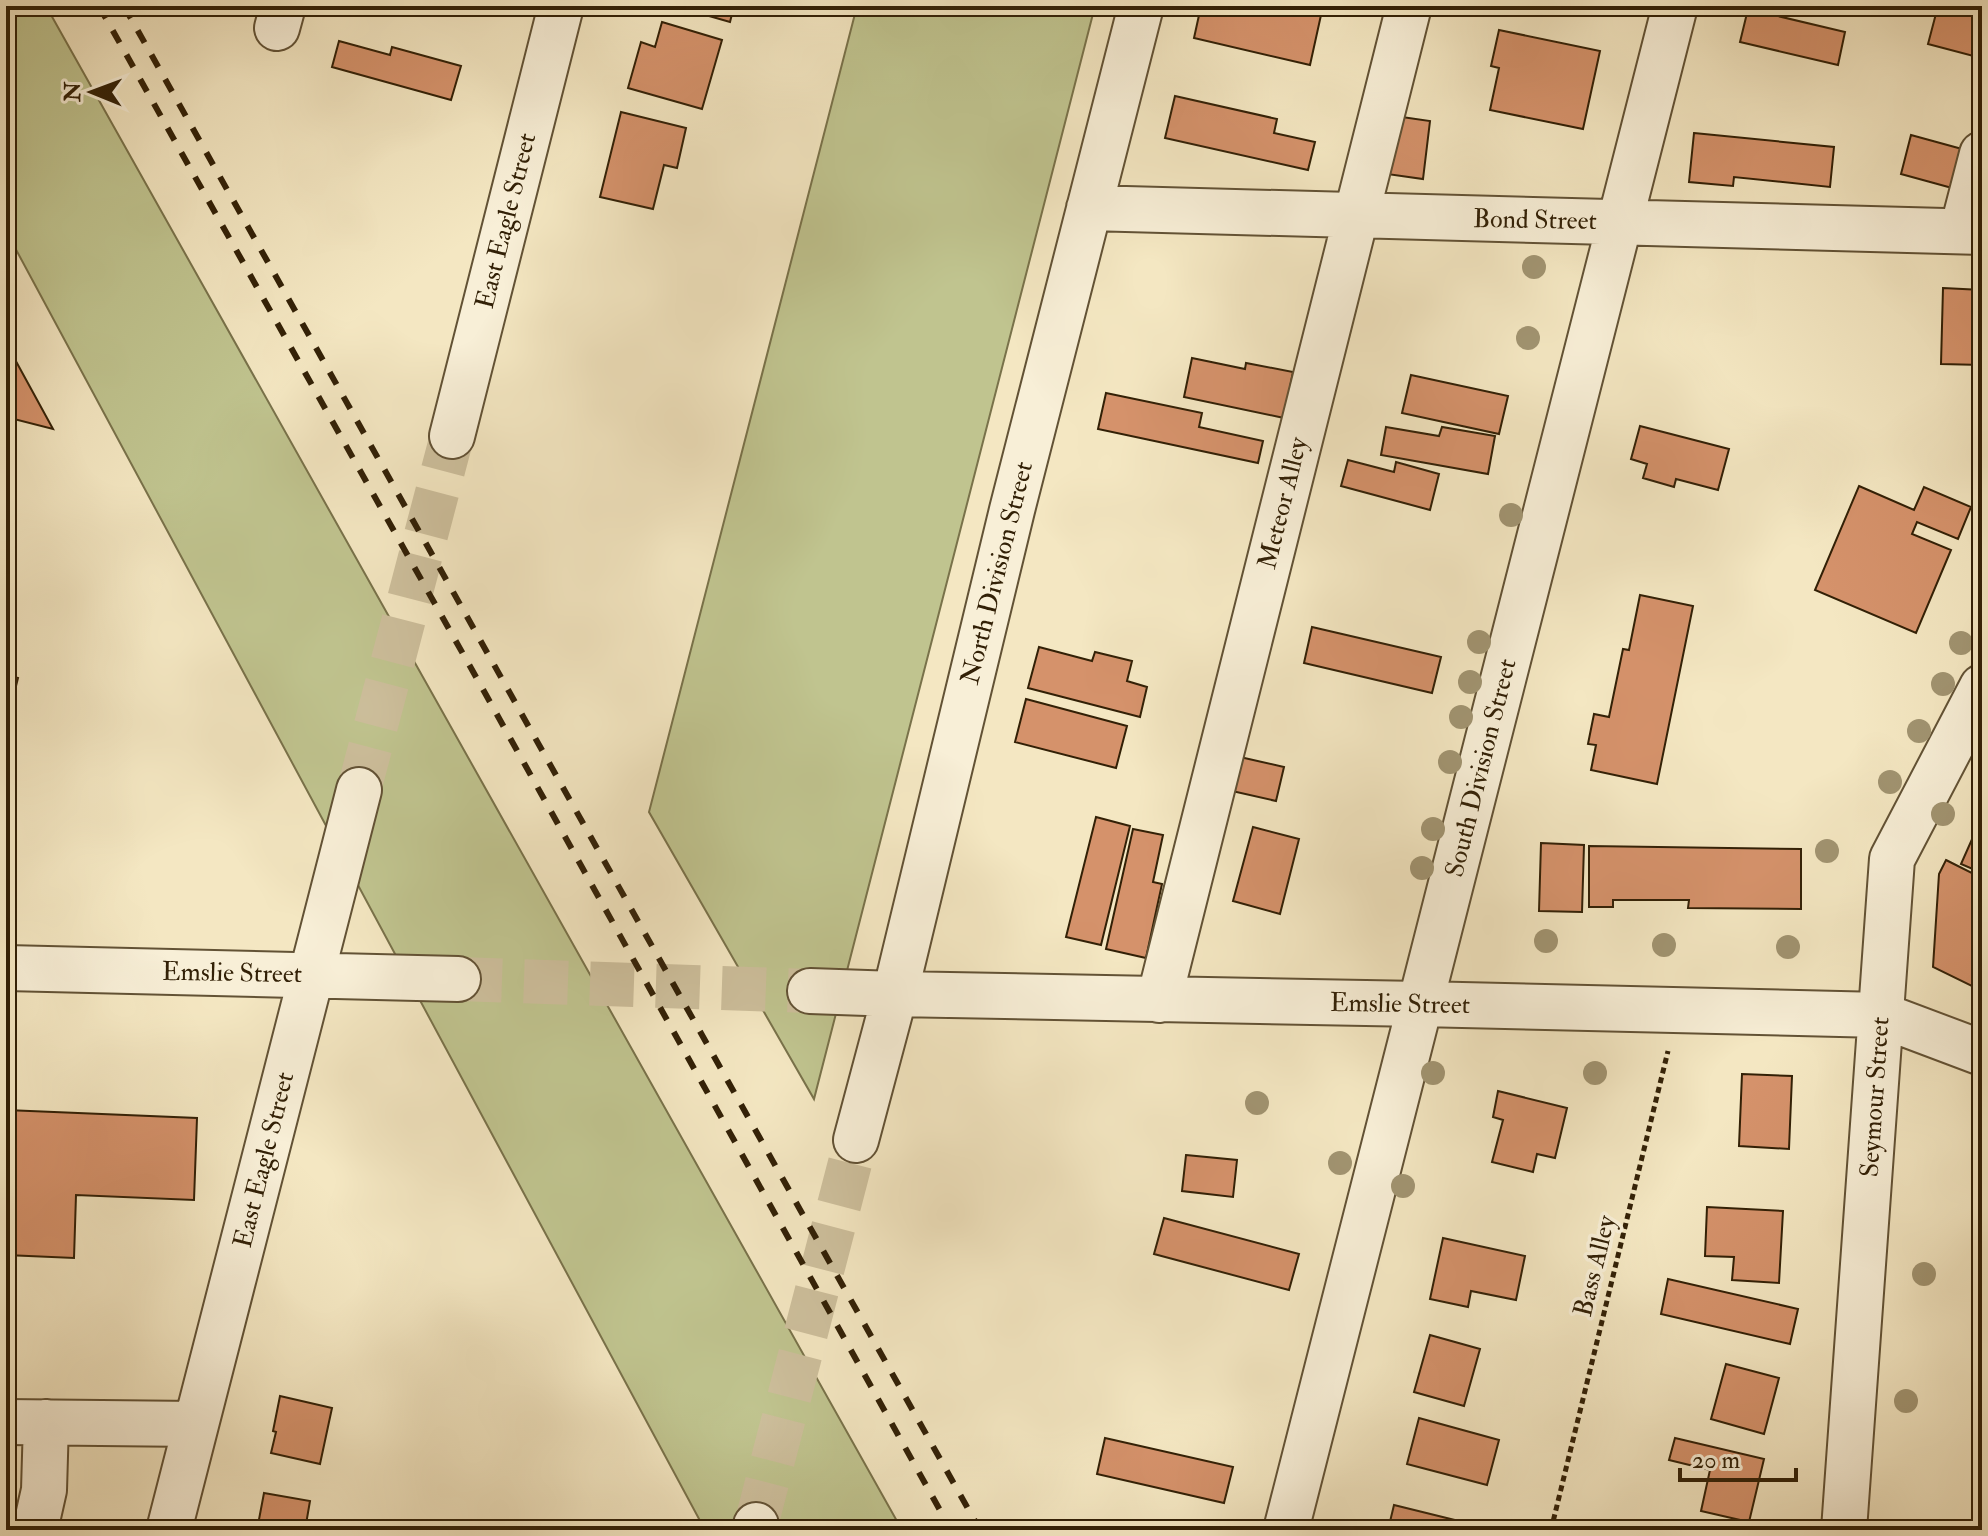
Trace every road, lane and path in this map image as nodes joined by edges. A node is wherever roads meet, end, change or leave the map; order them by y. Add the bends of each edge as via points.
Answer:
1 (561, 6) edge
2 (1141, 6) edge
3 (1409, 6) edge
4 (1675, 6) edge
5 (1982, 154) edge
6 (1089, 208) junction
7 (1356, 215) junction
8 (1621, 222) junction
9 (1972, 232) edge
10 (452, 436) tunnel mouth
11 (1982, 687) edge
12 (359, 790) tunnel mouth
13 (6, 968) edge
14 (311, 975) junction
15 (458, 979) tunnel mouth
16 (810, 991) tunnel mouth
17 (895, 994) junction
18 (1159, 1000) junction
19 (1420, 1004) junction
20 (1678, 1011) junction
21 (1881, 1015) junction
22 (1982, 1053) edge
23 (856, 1140) tunnel mouth
24 (26, 1422) edge
25 (196, 1424) junction
26 (35, 1530) edge
27 (169, 1530) edge
28 (1286, 1530) edge
29 (1551, 1530) edge
30 (1844, 1530) edge

1 - 10 street, East Eagle Street
2 - 6 street, North Division Street
3 - 7 street, Meteor Alley
4 - 8 street, South Division Street
5 - 9 street
6 - 7 street, Bond Street
6 - 17 street, North Division Street
7 - 8 street, Bond Street
7 - 18 street, Meteor Alley
8 - 9 street, Bond Street
8 - 19 street, South Division Street
11 - 21 street, Seymour Street via 1892,859
12 - 14 street, East Eagle Street
13 - 14 street, Emslie Street
14 - 15 street, Emslie Street
14 - 25 street, East Eagle Street
16 - 17 street, Emslie Street
17 - 18 street, Emslie Street
17 - 23 street, North Division Street
18 - 19 street, Emslie Street
19 - 20 street, Emslie Street
19 - 28 street, South Division Street
20 - 21 street, Emslie Street
20 - 29 path, Bass Alley
21 - 22 street, Emslie Street
21 - 30 street, Seymour Street
24 - 25 street
24 - 26 street via 44,1490
25 - 27 street, East Eagle Street

